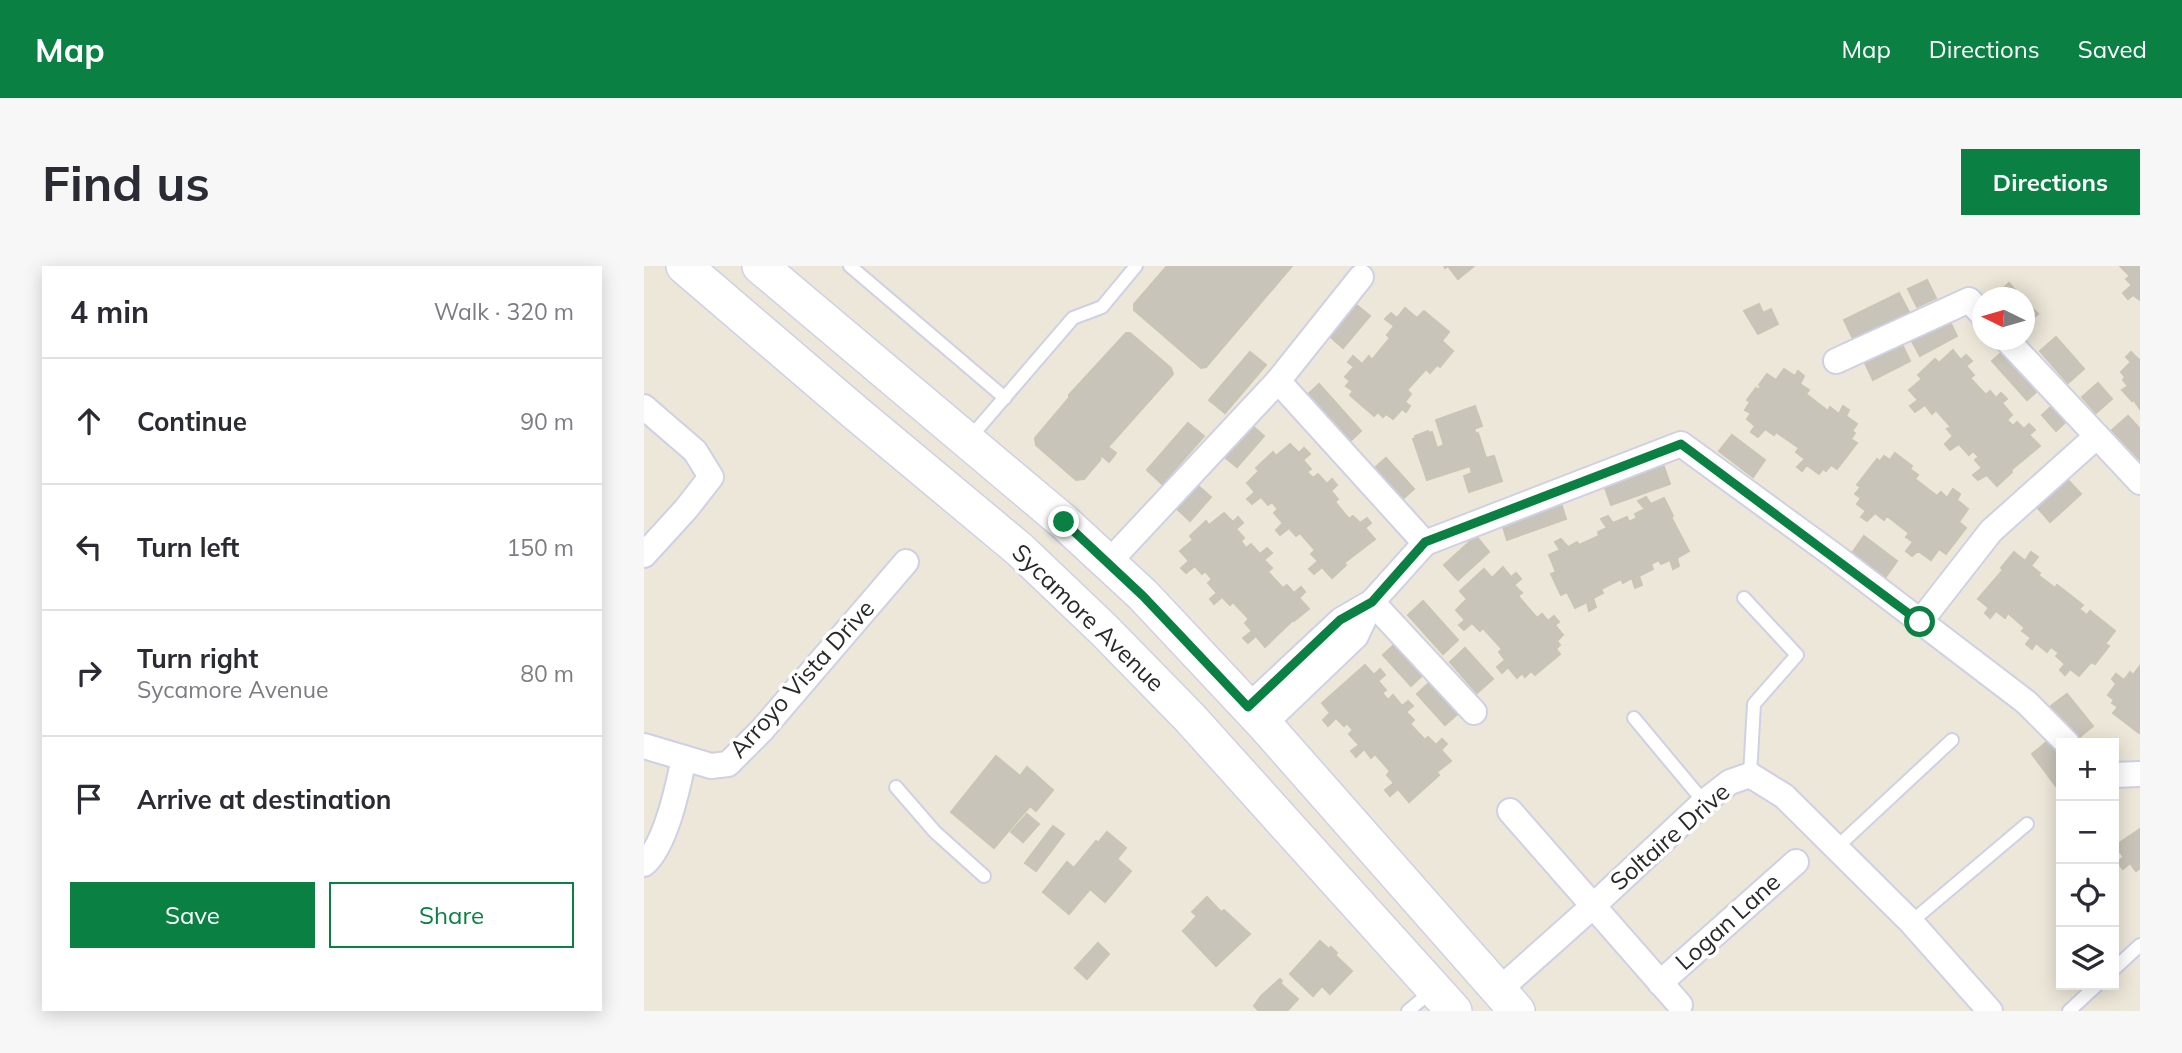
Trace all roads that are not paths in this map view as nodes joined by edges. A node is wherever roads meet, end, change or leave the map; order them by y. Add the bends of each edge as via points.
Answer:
1 (684, 266) edge
2 (760, 266) edge
3 (850, 266) edge
4 (1136, 266) edge
5 (1362, 277) dead end
6 (1972, 302) edge
7 (2016, 350) edge
8 (1836, 361) dead end
9 (1278, 382) junction
10 (1005, 398) junction
11 (644, 407) edge
12 (2097, 436) junction
13 (968, 441) junction
14 (2140, 482) edge
15 (1425, 542) junction
16 (644, 555) edge
17 (906, 562) dead end
18 (1108, 563) junction
19 (1744, 598) dead end
20 (1372, 602) junction
21 (1920, 622) junction
22 (1474, 712) dead end
23 (1256, 715) junction
24 (1634, 718) dead end
25 (2062, 738) edge
26 (1952, 740) dead end
27 (644, 746) edge
28 (684, 758) junction
29 (2140, 774) edge
30 (1750, 775) junction
31 (2119, 775) edge
32 (896, 787) dead end
33 (1704, 802) junction
34 (1510, 811) dead end
35 (2027, 824) dead end
36 (1836, 848) junction
37 (1796, 862) dead end
38 (644, 864) edge
39 (984, 876) dead end
40 (1592, 907) junction
41 (1911, 922) junction
42 (2140, 945) edge
43 (2119, 964) edge
44 (1660, 983) junction
45 (2091, 990) edge
46 (1444, 1000) edge
47 (1508, 1000) edge
48 (1680, 1005) dead end
49 (1408, 1011) edge
50 (1990, 1011) edge
51 (2068, 1011) edge

1 - 46 main road, Sycamore Avenue via 1019,549 1104,630 1190,718
2 - 13 main road, Sycamore Avenue
3 - 10 lane
4 - 10 lane via 1102,307 1073,318
5 - 9 street
6 - 8 street via 1969,299
7 - 12 street
9 - 15 street
9 - 18 street
10 - 13 lane
11 - 16 street via 695,451 711,477
12 - 14 street
12 - 21 street via 1991,531
13 - 18 main road, Sycamore Avenue
15 - 20 street
15 - 21 street via 1681,444
17 - 28 street, Arroyo Vista Drive via 728,764 711,766
18 - 23 main road, Sycamore Avenue
19 - 30 lane via 1797,655 1754,704
20 - 22 street
20 - 23 street via 1356,636
21 - 25 street via 2026,702
23 - 47 main road, Sycamore Avenue
24 - 33 lane
26 - 36 lane
27 - 28 street, Arroyo Vista Drive
28 - 38 street via 673,808
29 - 31 street
30 - 33 street, Soltaire Drive via 1730,782
30 - 36 street, Soltaire Drive via 1784,796
32 - 39 lane
33 - 40 street, Soltaire Drive
34 - 40 street
35 - 41 lane
36 - 41 street, Soltaire Drive
37 - 44 street, Logan Lane
40 - 44 street
40 - 47 street, Soltaire Drive
41 - 50 street, Soltaire Drive
42 - 43 lane
44 - 48 street
45 - 51 lane
46 - 49 lane

